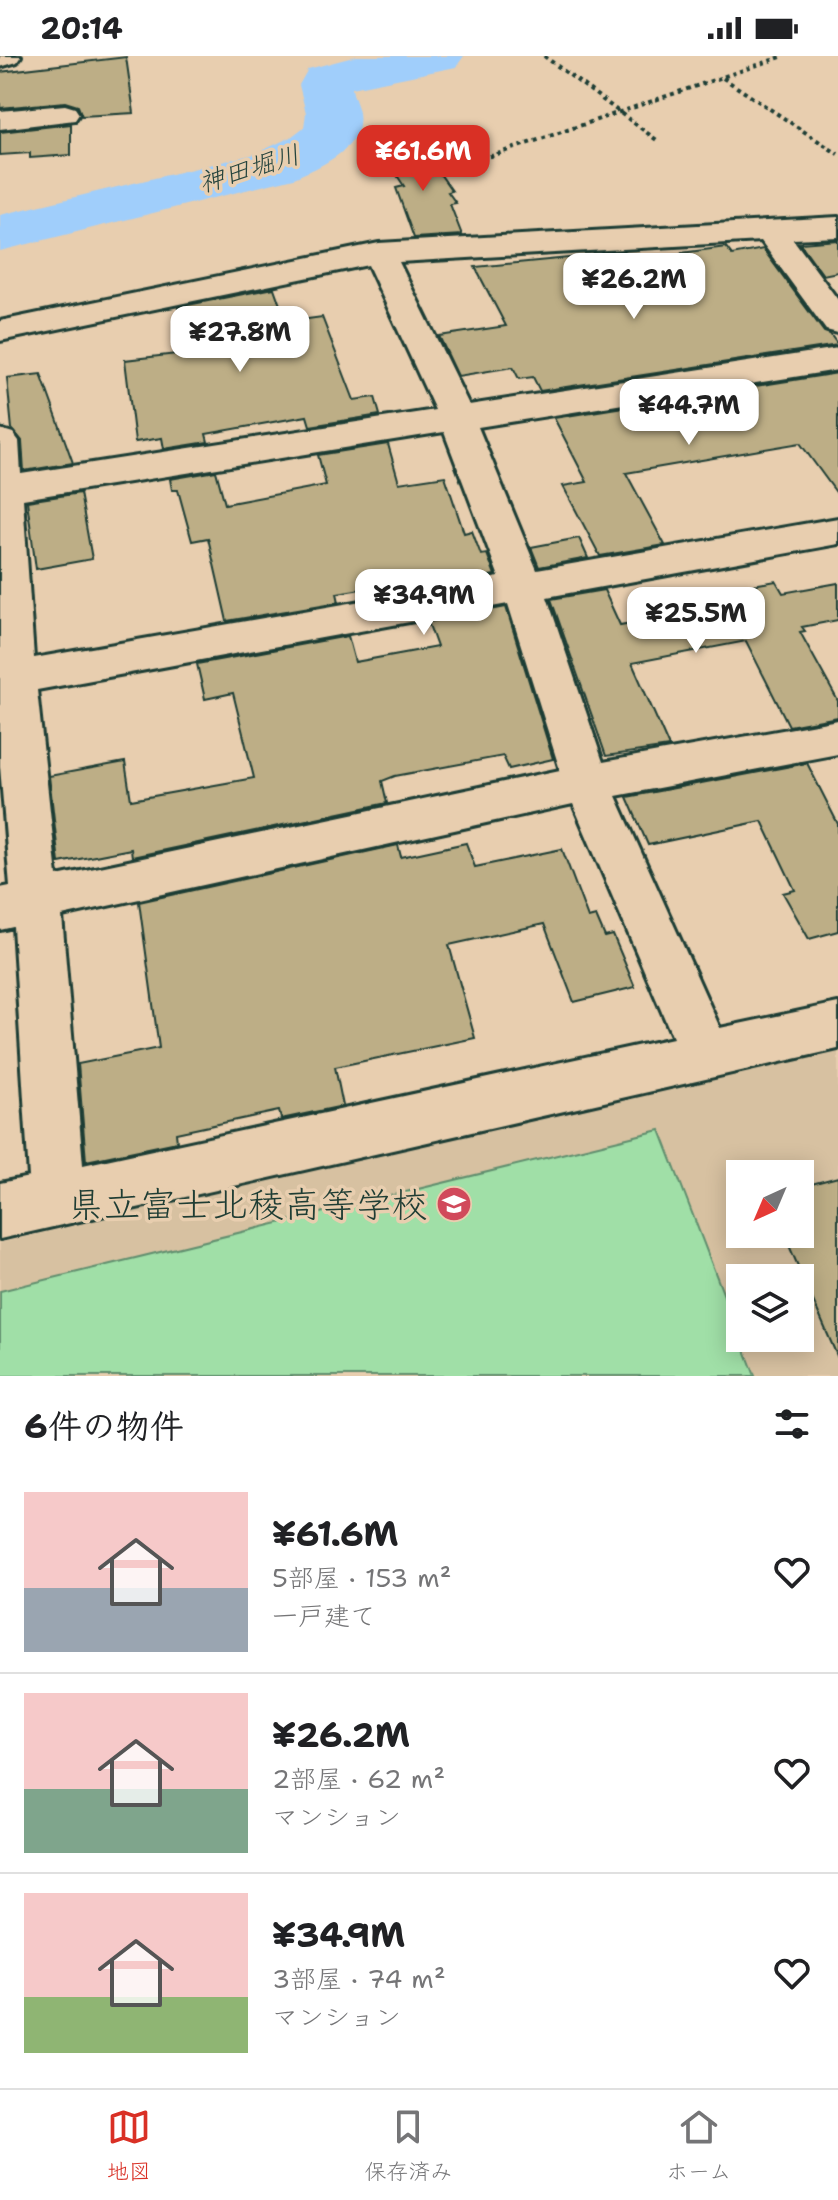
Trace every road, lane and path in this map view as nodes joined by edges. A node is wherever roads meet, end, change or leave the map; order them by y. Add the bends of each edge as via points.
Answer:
1 (7, 56) edge
2 (544, 56) edge
3 (784, 56) edge
4 (0, 59) edge
5 (723, 78) junction
6 (618, 112) junction
7 (65, 114) dead end
8 (0, 120) edge
9 (658, 141) dead end
10 (838, 154) edge
11 (459, 167) dead end
12 (838, 227) edge
13 (769, 229) junction
14 (379, 253) junction
15 (838, 323) edge
16 (0, 331) edge
17 (838, 359) edge
18 (457, 419) junction
19 (0, 441) edge
20 (2, 489) edge
21 (838, 531) edge
22 (523, 586) junction
23 (7, 679) edge
24 (838, 737) edge
25 (587, 783) junction
26 (18, 906) edge
27 (838, 1026) edge
28 (707, 1057) junction
29 (58, 1196) junction
30 (0, 1211) edge

1 - 4 street
2 - 6 path
3 - 5 path
5 - 6 path
5 - 10 path
6 - 9 path
6 - 11 path
7 - 8 street
12 - 13 street
13 - 14 street
13 - 15 street
14 - 16 street
14 - 18 street
17 - 18 street
18 - 20 street
18 - 22 street
19 - 20 street
20 - 23 street
21 - 22 street
22 - 23 street
22 - 25 street
23 - 26 street
24 - 25 street
25 - 26 street
25 - 28 street
26 - 29 street
27 - 28 street
28 - 29 street
29 - 30 street

